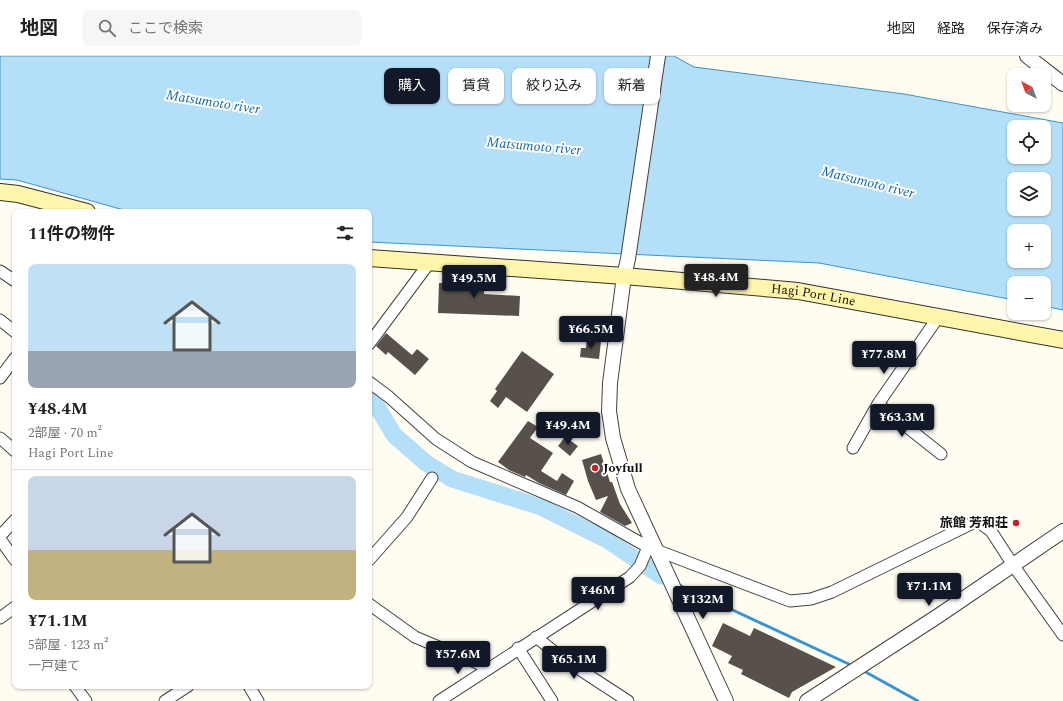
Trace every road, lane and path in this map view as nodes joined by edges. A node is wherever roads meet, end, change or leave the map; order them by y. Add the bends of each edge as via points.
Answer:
1 (658, 56) edge
2 (1028, 56) edge
3 (1063, 84) edge
4 (0, 192) edge
5 (76, 209) edge
6 (372, 258) edge
7 (430, 262) junction
8 (0, 270) edge
9 (624, 276) junction
10 (12, 279) edge
11 (939, 316) junction
12 (0, 320) edge
13 (12, 330) edge
14 (372, 340) edge
15 (1063, 340) edge
16 (12, 362) edge
17 (0, 378) edge
18 (372, 384) edge
19 (878, 404) junction
20 (0, 438) edge
21 (12, 448) edge
22 (853, 448) dead end
23 (941, 454) dead end
24 (432, 478) dead end
25 (12, 523) edge
26 (1063, 531) edge
27 (0, 536) edge
28 (0, 539) edge
29 (652, 548) junction
30 (12, 556) edge
31 (372, 557) edge
32 (1013, 565) junction
33 (372, 606) edge
34 (12, 609) edge
35 (0, 618) edge
36 (1063, 634) edge
37 (536, 638) junction
38 (518, 648) junction
39 (489, 668) junction
40 (77, 689) edge
41 (183, 689) edge
42 (250, 689) edge
43 (86, 701) edge
44 (165, 701) edge
45 (258, 701) edge
46 (439, 701) edge
47 (552, 701) edge
48 (628, 701) edge
49 (726, 701) edge
50 (807, 701) edge

1 - 9 street
2 - 3 street
4 - 5 main road via 18,194
6 - 7 main road, Hagi Port Line
7 - 9 main road, Hagi Port Line
7 - 14 street
8 - 10 street
9 - 11 main road, Hagi Port Line via 798,291
9 - 29 street via 610,383 610,411 613,438 628,490
11 - 15 main road, Hagi Port Line
11 - 19 street
12 - 13 street
16 - 17 street
18 - 29 street via 456,453 502,476 577,507
19 - 22 street
19 - 23 street
20 - 21 street
24 - 31 street via 407,517
25 - 27 street
26 - 32 street
28 - 30 street
29 - 32 street via 790,601 811,599 832,592 977,521 991,531
29 - 37 street via 630,577
29 - 49 street
32 - 36 street
32 - 50 street
33 - 39 street via 415,637
34 - 35 street
37 - 38 street
37 - 48 street
38 - 39 street
38 - 47 street
39 - 46 street
40 - 43 street
41 - 44 street
42 - 45 street

